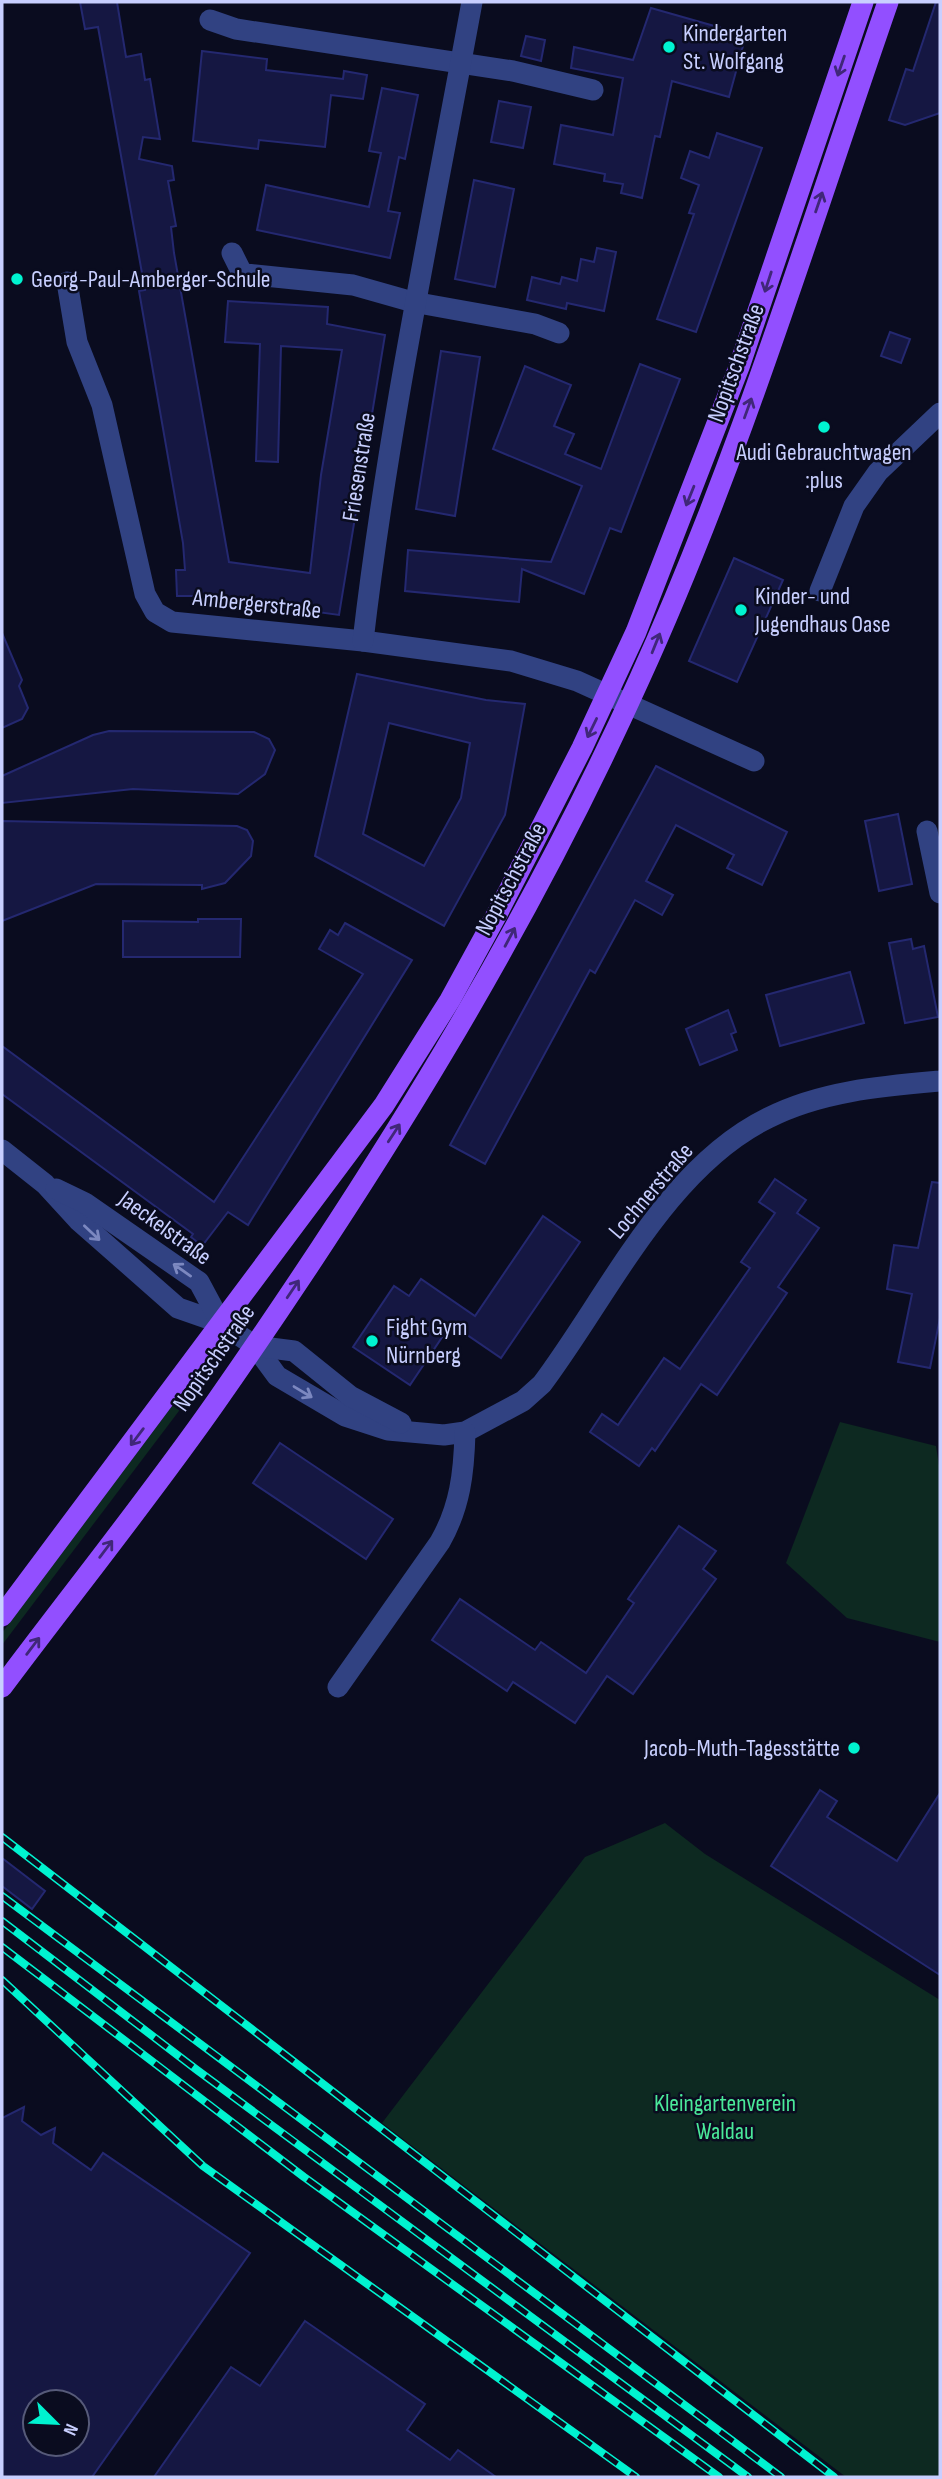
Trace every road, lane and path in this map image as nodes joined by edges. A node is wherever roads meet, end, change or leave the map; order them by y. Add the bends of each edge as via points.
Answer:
1 (472, 2) edge
2 (863, 2) edge
3 (888, 2) edge
4 (210, 20) dead end
5 (460, 65) junction
6 (593, 90) dead end
7 (232, 253) dead end
8 (67, 282) dead end
9 (413, 302) junction
10 (559, 333) dead end
11 (940, 413) edge
12 (820, 591) dead end
13 (363, 641) junction
14 (608, 695) junction
15 (628, 705) junction
16 (754, 761) dead end
17 (927, 831) dead end
18 (940, 893) edge
19 (940, 1081) edge
20 (2, 1150) edge
21 (45, 1184) junction
22 (221, 1323) junction
23 (255, 1346) junction
24 (465, 1433) junction
25 (2, 1616) edge
26 (2, 1687) edge
27 (338, 1688) dead end

1 - 5 street, Friesenstraße
2 -> 14 main road, Nopitschstraße via 720,420
15 -> 3 main road, Nopitschstraße via 745,418
4 - 5 street via 236,29
5 - 6 street via 513,71
5 - 9 street, Friesenstraße
7 - 9 street via 246,274 353,285
8 - 13 street, Ambergerstraße via 77,342 103,405 140,577 155,612 172,622
9 - 10 street via 535,324
9 - 13 street, Friesenstraße via 378,507
11 - 12 street via 878,472 854,506
13 - 14 street, Ambergerstraße via 511,661 557,673
14 - 15 street, Ambergerstraße
14 -> 22 main road, Nopitschstraße via 497,914 417,1054 360,1139
15 - 16 street, Ambergerstraße
23 -> 15 main road, Nopitschstraße via 414,1102 490,975
17 - 18 street
19 - 24 street, Lochnerstraße via 876,1086 812,1101 753,1125 693,1175 648,1229 542,1384 523,1401
20 - 21 street, Jaeckelstraße
21 -> 22 street, Jaeckelstraße via 78,1220 177,1308
22 -> 21 street, Jaeckelstraße via 199,1282 85,1203
22 - 23 street, Lochnerstraße
22 -> 25 main road, Nopitschstraße
23 - 24 street, Lochnerstraße via 294,1351 350,1396 424,1433
26 -> 23 main road, Nopitschstraße
24 - 27 street via 464,1467 453,1518

